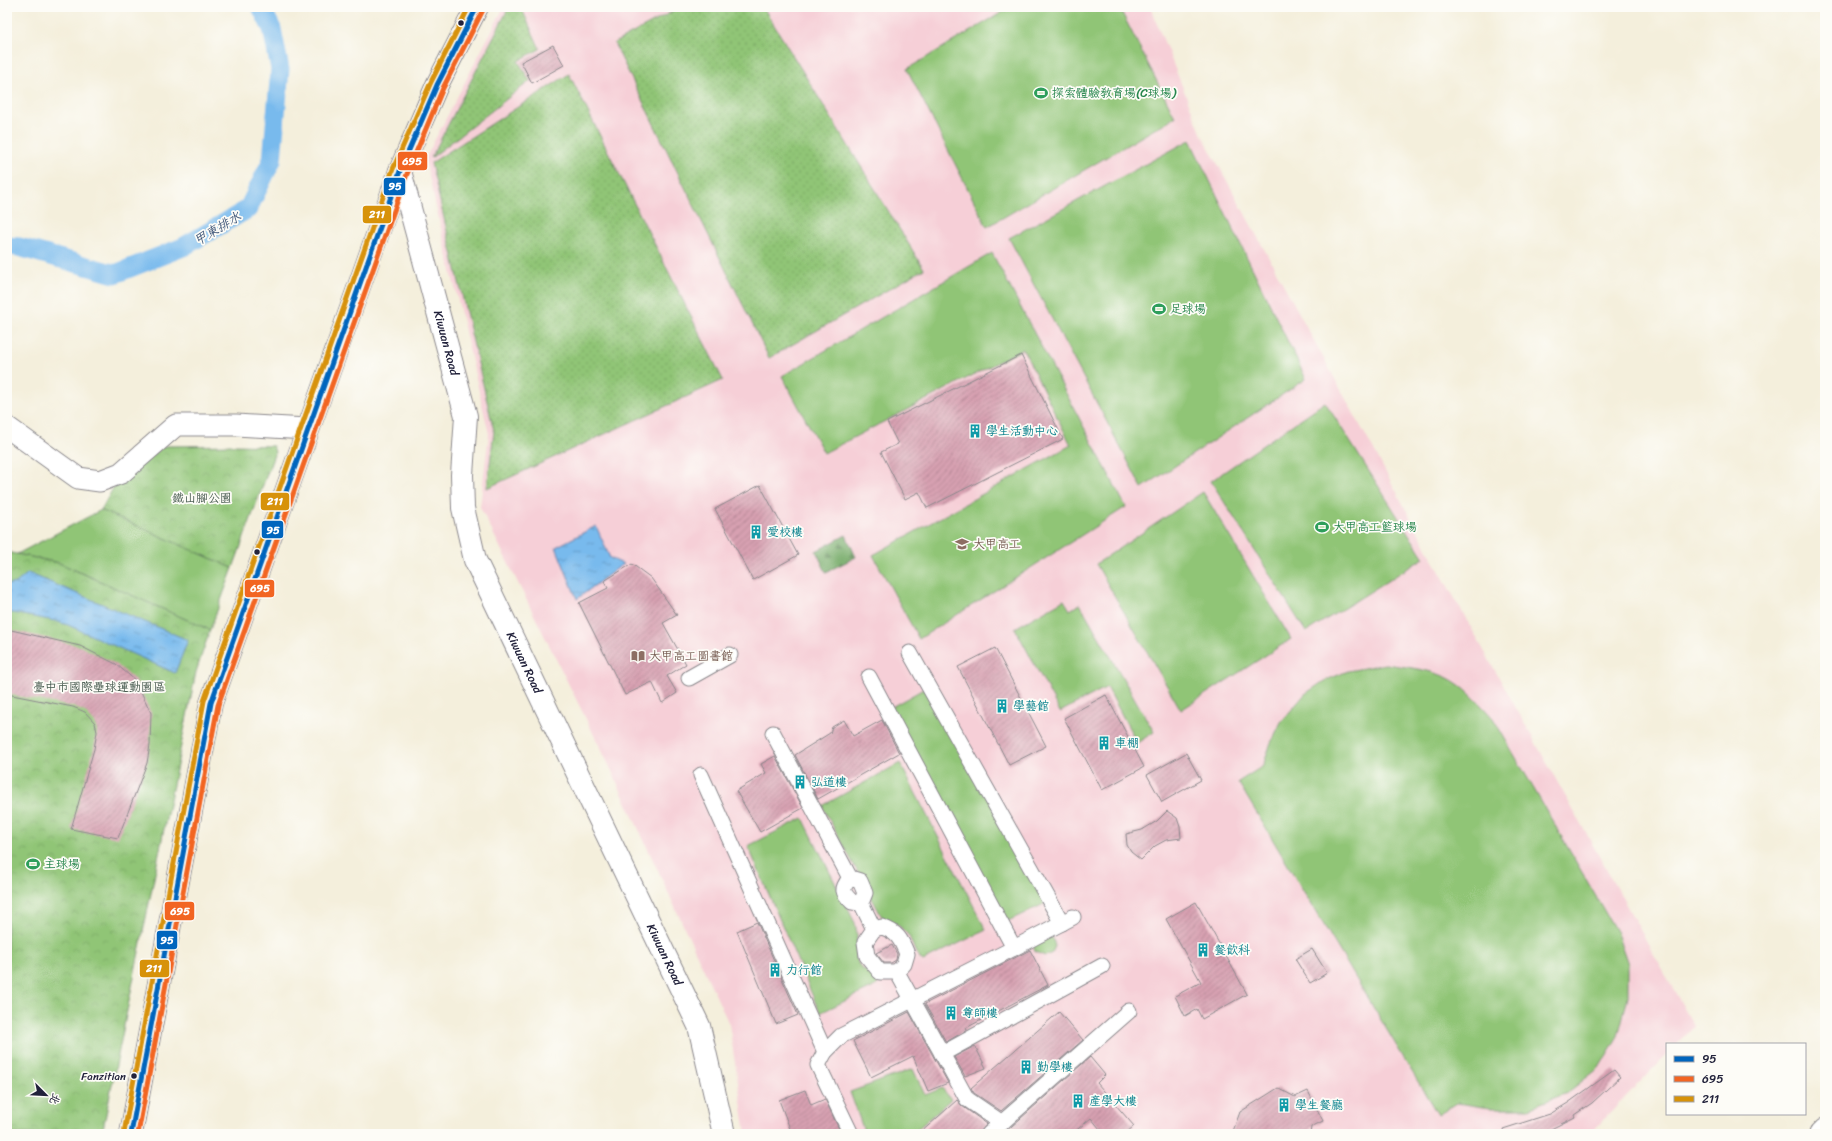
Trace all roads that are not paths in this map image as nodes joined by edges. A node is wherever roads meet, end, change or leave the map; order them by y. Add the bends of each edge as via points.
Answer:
1 (477, 7) edge
2 (400, 171) junction
3 (7, 427) edge
4 (307, 429) junction
5 (910, 653) dead end
6 (730, 655) dead end
7 (869, 677) dead end
8 (689, 678) dead end
9 (773, 733) dead end
10 (701, 775) dead end
11 (874, 929) junction
12 (1014, 948) junction
13 (1102, 966) dead end
14 (897, 972) junction
15 (913, 999) junction
16 (1129, 1011) dead end
17 (825, 1052) junction
18 (942, 1054) junction
19 (1002, 1123) junction
20 (1825, 1129) edge
21 (132, 1134) edge
22 (724, 1134) edge
23 (851, 1134) edge
24 (989, 1134) edge
25 (1820, 1134) edge

1 - 2 street via 437,85
2 - 4 street
2 - 22 street, Kiwuan Road via 466,416 462,508 475,560 699,1026
3 - 4 street via 78,478 100,481 121,473 176,426 236,425
4 - 21 street via 211,703
5 - 12 street via 1068,920
6 - 8 street
7 - 12 street
9 - 11 street via 850,878 860,880 865,893 861,902
10 - 17 street
11 - 14 street via 865,942 867,956 880,972
11 - 14 street via 882,927 896,934 908,954
12 - 15 street
13 - 18 street
14 - 15 street
15 - 17 street via 841,1036
15 - 18 street
16 - 19 street
17 - 23 street via 818,1065
18 - 19 street via 967,1099
19 - 24 street
20 - 25 street

